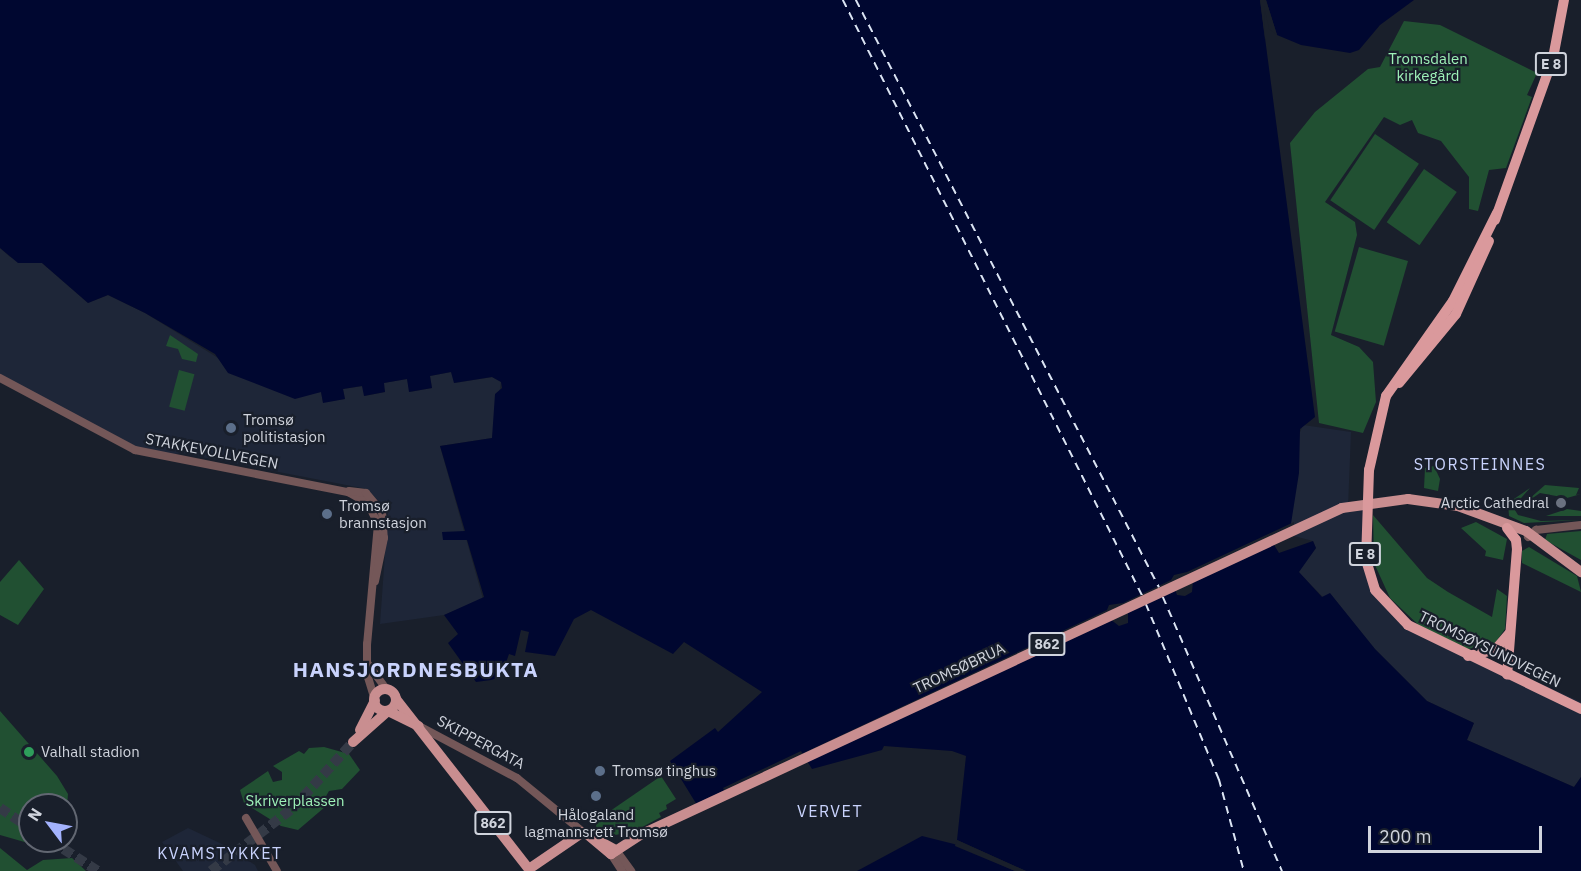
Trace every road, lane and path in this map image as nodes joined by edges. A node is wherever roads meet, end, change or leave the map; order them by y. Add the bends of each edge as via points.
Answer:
1 (1564, 0) edge
2 (0, 378) edge
3 (1490, 517) junction
4 (1581, 525) edge
5 (1507, 528) junction
6 (1529, 536) junction
7 (1581, 572) edge
8 (1513, 624) junction
9 (1467, 656) junction
10 (368, 663) junction
11 (1507, 675) junction
12 (387, 690) junction
13 (396, 699) junction
14 (375, 701) junction
15 (1581, 709) edge
16 (388, 711) junction
17 (419, 726) junction
18 (246, 818) dead end
19 (585, 833) junction
20 (613, 852) junction
21 (530, 870) edge
22 (277, 871) edge
23 (622, 871) edge
24 (631, 871) edge

1 - 9 highway, TROMSØYSUNDVEGEN / E 8 via 1553,58 1497,213 1453,301 1397,376 1384,402 1368,484 1364,542 1369,574 1382,600 1399,619 1427,638
2 - 10 street, STAKKEVOLLVEGEN via 135,450 348,492 359,490 372,497 384,517
3 - 5 main road, 862
3 - 6 main road, 862
3 - 20 main road, TROMSØBRUA / 862 via 1468,509 1408,499 1376,500 1332,511 637,837
4 - 6 street
5 - 6 main road, 862
5 - 8 highway via 1517,549
6 - 7 main road, 862
8 - 9 highway via 1499,647
8 - 11 highway
9 - 11 highway, TROMSØYSUNDVEGEN / E 8
10 - 12 street
10 - 14 street, STAKKEVOLLVEGEN
11 - 15 highway, TROMSØYSUNDVEGEN / E 8
12 - 13 main road, 862
12 - 14 main road via 378,692
13 - 16 main road
13 - 17 main road, 862
14 - 16 main road, 862 via 378,708
14 - 16 main road via 354,740
16 - 17 main road, 862
17 - 19 street, SKIPPERGATA via 517,777
17 - 21 main road, 862
18 - 22 street
19 - 20 main road, SKIPPERGATA
19 - 21 main road, 862
20 - 23 street, SKIPPERGATA
20 - 24 street, SKIPPERGATA

